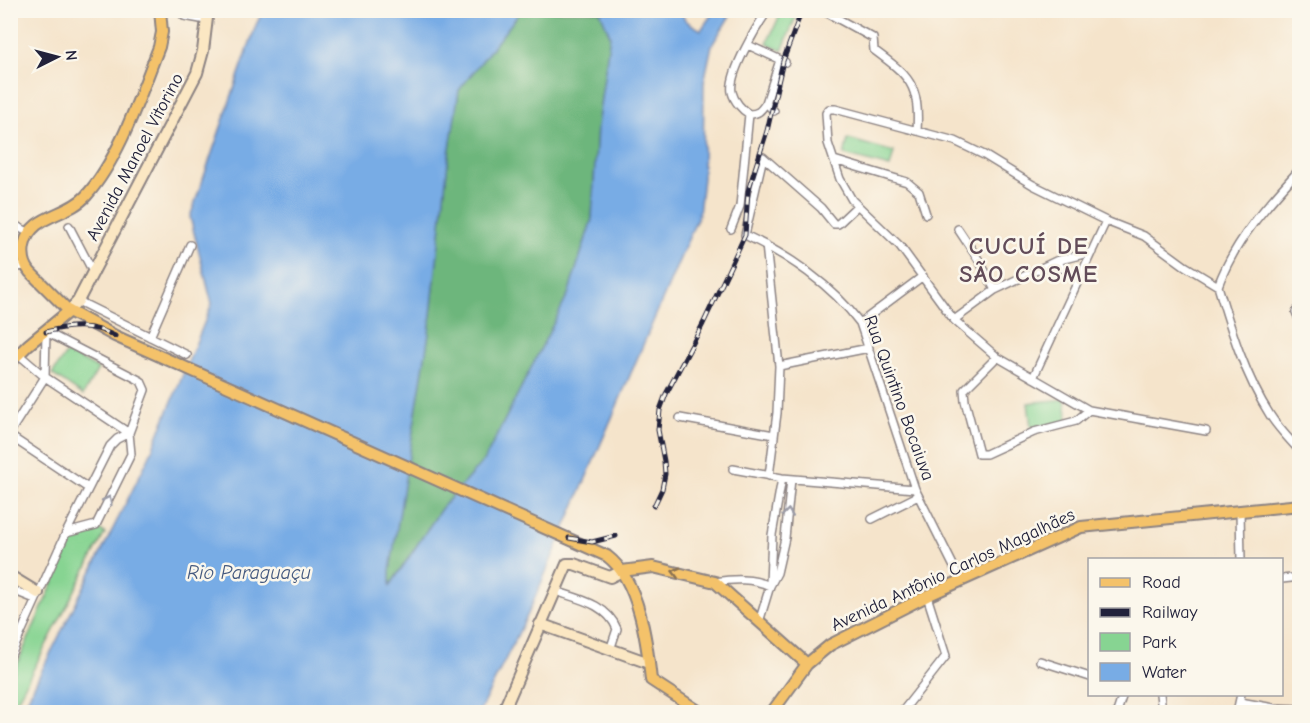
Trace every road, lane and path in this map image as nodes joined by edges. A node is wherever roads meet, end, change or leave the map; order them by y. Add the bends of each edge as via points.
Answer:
1 (160, 10) edge
2 (179, 10) edge
3 (768, 10) edge
4 (822, 10) edge
5 (207, 15) edge
6 (748, 45) junction
7 (766, 103) junction
8 (774, 111) dead end
9 (749, 114) junction
10 (917, 130) junction
11 (834, 160) junction
12 (1298, 172) edge
13 (857, 206) junction
14 (926, 214) dead end
15 (1106, 221) junction
16 (10, 224) edge
17 (69, 226) dead end
18 (731, 229) dead end
19 (958, 229) dead end
20 (28, 232) junction
21 (190, 245) dead end
22 (766, 245) junction
23 (1092, 252) junction
24 (1056, 261) junction
25 (25, 266) junction
26 (10, 268) edge
27 (93, 272) junction
28 (923, 276) junction
29 (1079, 280) junction
30 (1218, 286) junction
31 (995, 290) junction
32 (78, 301) junction
33 (1299, 306) edge
34 (69, 311) junction
35 (954, 320) junction
36 (1299, 321) edge
37 (860, 323) junction
38 (46, 332) junction
39 (150, 337) junction
40 (868, 348) junction
41 (15, 350) edge
42 (187, 355) dead end
43 (997, 357) junction
44 (10, 363) edge
45 (779, 366) junction
46 (45, 377) junction
47 (1033, 378) junction
48 (1089, 410) junction
49 (680, 418) dead end
50 (1206, 431) dead end
51 (129, 433) junction
52 (10, 434) edge
53 (774, 435) junction
54 (1299, 451) edge
55 (733, 469) dead end
56 (769, 476) junction
57 (782, 478) junction
58 (791, 479) junction
59 (88, 488) junction
60 (917, 493) junction
61 (1299, 505) edge
62 (1240, 511) junction
63 (872, 519) dead end
64 (66, 533) junction
65 (772, 535) junction
66 (785, 538) junction
67 (1241, 558) edge
68 (622, 571) junction
69 (10, 576) edge
70 (1299, 577) edge
71 (1283, 579) edge
72 (961, 581) junction
73 (715, 582) junction
74 (770, 586) junction
75 (10, 589) edge
76 (555, 591) junction
77 (37, 596) junction
78 (927, 596) junction
79 (760, 620) junction
80 (540, 624) junction
81 (610, 650) junction
82 (10, 657) edge
83 (1040, 662) dead end
84 (649, 663) junction
85 (807, 664) junction
86 (1088, 677) edge
87 (1122, 696) edge
88 (1160, 696) edge
89 (1240, 698) edge
90 (1299, 709) edge
91 (502, 712) edge
92 (700, 712) edge
93 (772, 712) edge
94 (902, 712) edge
95 (1117, 712) edge
96 (1162, 712) edge
97 (1237, 712) edge

1 - 20 main road via 159,47 121,141 96,184 76,205 39,222
2 - 5 street via 184,16
3 - 6 street
4 - 10 street via 873,38 874,50 909,80 916,98
5 - 27 street, Avenida Manoel Vitorino via 197,73
6 - 7 street via 783,61
6 - 9 street via 734,76 732,91
7 - 8 street
7 - 9 street via 760,111
9 - 18 street via 740,206
10 - 11 street via 829,109 825,128
10 - 15 street via 955,141
11 - 13 street via 845,189
11 - 14 street via 907,182 919,192
12 - 30 street via 1242,237
13 - 22 street, Rua Quintino Bocaiuva via 834,224 763,157 745,236
13 - 28 street via 900,246
15 - 23 street
15 - 30 street via 1144,236
16 - 20 street
17 - 27 street
19 - 31 street
20 - 25 main road via 23,253
21 - 39 street
22 - 37 street, Rua Quintino Bocaiuva via 827,287
22 - 45 street
23 - 24 street
23 - 29 street
24 - 29 street
24 - 31 street
25 - 26 street
25 - 34 main road
27 - 32 street, Avenida Manoel Vitorino
28 - 35 street
28 - 37 street
29 - 47 street
30 - 54 street via 1250,377 1270,415
31 - 35 street
32 - 34 street, Avenida Manoel Vitorino
32 - 39 street
33 - 36 street
34 - 38 main road
34 - 68 main road via 115,336 569,538 607,556
35 - 43 street
37 - 40 street, Rua Quintino Bocaiuva
38 - 41 main road
38 - 46 street
38 - 51 street via 141,381 146,390
39 - 42 street
40 - 45 street
40 - 60 street, Rua Quintino Bocaiuva
41 - 44 main road
41 - 46 street
43 - 47 street
43 - 48 street via 964,390 980,454 1034,432 1076,421
45 - 53 street
46 - 51 street
46 - 52 street
47 - 48 street
48 - 50 street
49 - 53 street
51 - 59 street via 110,446
64 -> 51 street via 96,525 131,454
52 - 59 street
53 - 56 street
55 - 56 street
56 - 57 street
57 - 58 street
57 - 65 street
58 - 60 street
66 -> 58 street
59 - 64 street
60 - 63 street
60 - 72 street, Rua Quintino Bocaiuva
61 - 62 main road, Avenida Antônio Carlos Magalhães
62 - 67 street
62 - 72 main road, Avenida Antônio Carlos Magalhães via 1081,527
64 - 77 street
65 - 66 street
65 - 74 street
66 - 74 street
73 -> 68 main road via 653,567
68 - 76 street via 610,577 567,564
68 - 84 main road via 640,615
69 - 77 street
70 - 71 street
72 - 78 main road, Avenida Antônio Carlos Magalhães
73 - 74 street via 734,579
73 - 79 main road
74 - 79 street
75 - 77 street
76 - 80 street
76 - 81 street via 596,606 610,616 617,629
77 - 82 street
78 - 85 main road, Avenida Antônio Carlos Magalhães via 830,645
78 - 94 street via 946,656
79 - 85 main road
80 - 81 street
80 - 91 street
81 - 84 street
83 - 86 street
84 - 92 main road via 651,680
85 - 93 main road, Avenida Antônio Carlos Magalhães
87 - 95 street
88 - 96 street
89 - 90 street via 1274,708
89 - 97 street

